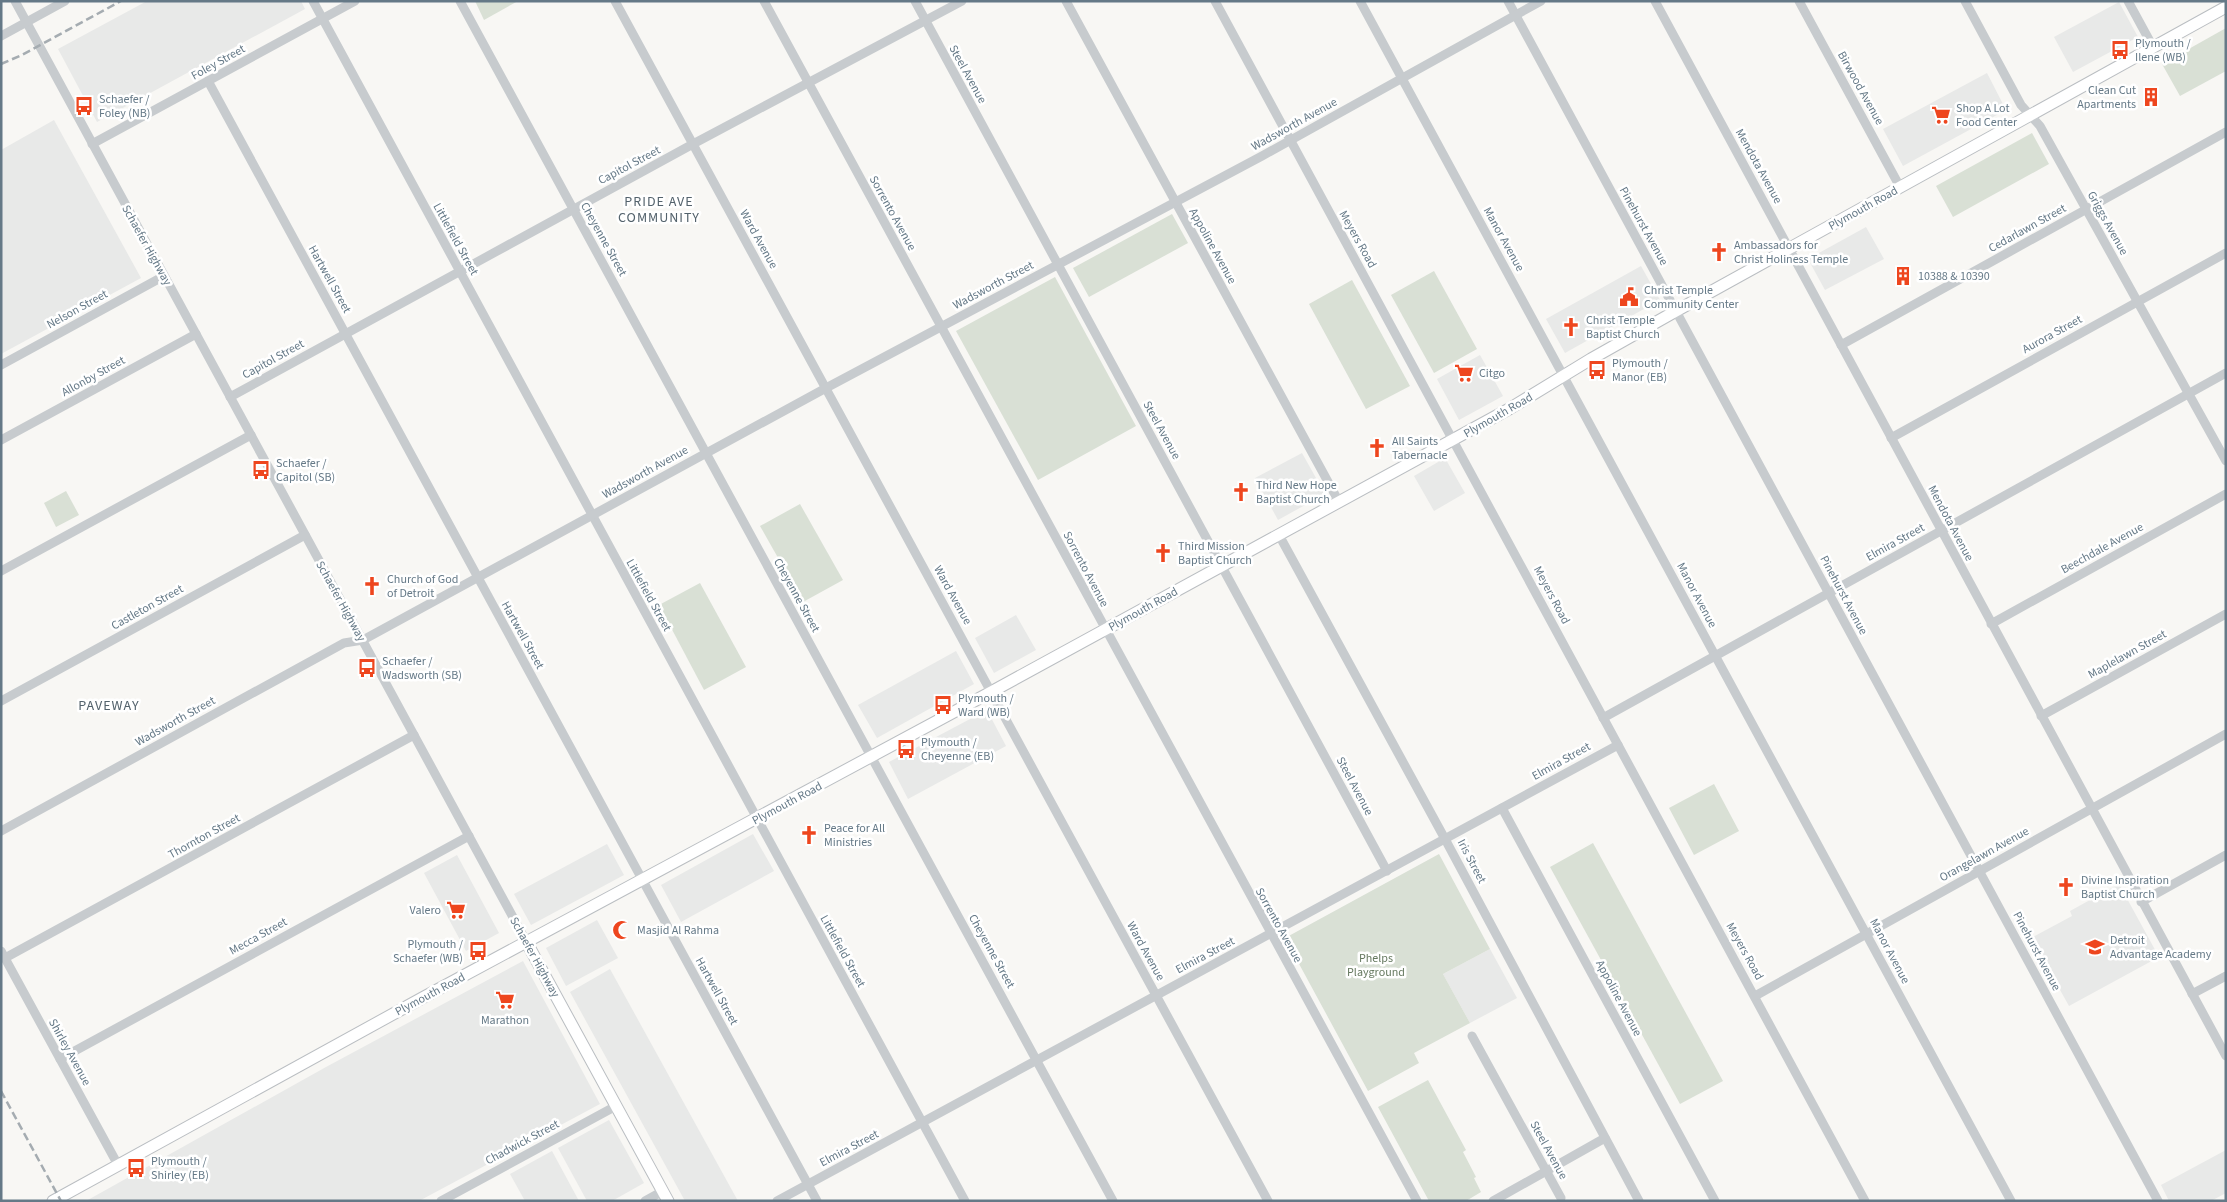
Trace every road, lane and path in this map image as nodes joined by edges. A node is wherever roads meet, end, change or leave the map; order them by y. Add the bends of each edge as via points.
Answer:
1 (15, 1) edge
2 (65, 1) edge
3 (312, 1) edge
4 (355, 1) edge
5 (460, 1) edge
6 (615, 1) edge
7 (764, 1) edge
8 (915, 1) edge
9 (962, 1) edge
10 (1066, 1) edge
11 (1215, 1) edge
12 (1360, 1) edge
13 (1508, 1) edge
14 (1541, 1) edge
15 (1655, 1) edge
16 (1800, 1) edge
17 (1965, 1) edge
18 (2128, 1) edge
19 (2226, 7) edge
20 (1516, 15) junction
21 (322, 19) junction
22 (925, 21) junction
23 (26, 22) junction
24 (1, 36) edge
25 (2153, 47) junction
26 (1402, 78) junction
27 (208, 81) junction
28 (808, 83) junction
29 (2030, 115) junction
30 (2226, 132) edge
31 (1290, 140) junction
32 (92, 144) junction
33 (694, 144) junction
34 (1900, 187) junction
35 (1175, 202) junction
36 (573, 209) junction
37 (2086, 210) junction
38 (1789, 249) junction
39 (2226, 253) edge
40 (1058, 264) junction
41 (459, 272) junction
42 (164, 276) junction
43 (2137, 302) junction
44 (1676, 311) junction
45 (941, 327) junction
46 (196, 334) junction
47 (345, 334) junction
48 (1841, 345) junction
49 (1, 365) edge
50 (2226, 373) edge
51 (1564, 375) junction
52 (826, 388) junction
53 (2189, 394) junction
54 (230, 397) junction
55 (251, 435) junction
56 (1891, 438) junction
57 (1, 440) edge
58 (1453, 440) junction
59 (706, 453) junction
60 (2226, 461) edge
61 (2226, 494) edge
62 (1339, 502) junction
63 (592, 515) junction
64 (1941, 531) junction
65 (305, 535) junction
66 (1279, 535) junction
67 (1222, 566) junction
68 (1, 571) edge
69 (478, 577) junction
70 (1829, 593) junction
71 (2226, 614) edge
72 (1991, 624) junction
73 (1105, 630) junction
74 (363, 640) junction
75 (1715, 656) junction
76 (991, 692) junction
77 (1, 701) edge
78 (2041, 716) junction
79 (1604, 718) junction
80 (2226, 734) edge
81 (414, 735) junction
82 (1618, 745) junction
83 (871, 757) junction
84 (1502, 808) junction
85 (2091, 809) junction
86 (757, 819) junction
87 (1, 830) edge
88 (469, 836) junction
89 (1445, 839) junction
90 (2226, 855) edge
91 (1387, 871) junction
92 (1979, 871) junction
93 (642, 881) junction
94 (2141, 902) junction
95 (1867, 933) junction
96 (1270, 935) junction
97 (527, 943) junction
98 (3, 955) edge
99 (2226, 976) edge
100 (2192, 994) junction
101 (1156, 996) junction
102 (1755, 996) junction
103 (1472, 1036) dead end
104 (2226, 1056) edge
105 (60, 1059) junction
106 (1036, 1060) junction
107 (616, 1106) junction
108 (922, 1122) junction
109 (1605, 1138) junction
110 (118, 1166) junction
111 (1546, 1171) junction
112 (808, 1184) junction
113 (665, 1196) edge
114 (1561, 1198) dead end
115 (53, 1201) edge
116 (441, 1201) edge
117 (645, 1201) edge
118 (778, 1201) edge
119 (817, 1201) edge
120 (965, 1201) edge
121 (1113, 1201) edge
122 (1268, 1201) edge
123 (1417, 1201) edge
124 (1493, 1201) edge
125 (1639, 1201) edge
126 (1715, 1201) edge
127 (1865, 1201) edge
128 (2011, 1201) edge
129 (2158, 1201) edge

1 - 23 street, Schaefer Highway
2 - 23 street
3 - 21 street, Littlefield Street
4 - 21 street, Foley Street
5 - 36 street, Cheyenne Street
6 - 33 street, Ward Avenue
7 - 28 street, Sorrento Avenue
8 - 22 street, Steel Avenue
9 - 22 street, Capitol Street
10 - 35 street, Appoline Avenue
11 - 31 street, Meyers Road
12 - 26 street, Manor Avenue
13 - 20 street, Pinehurst Avenue
14 - 20 street, Wadsworth Avenue
15 - 38 street, Mendota Avenue
16 - 34 street, Birwood Avenue
17 - 29 street, Griggs Avenue via 2021,105
18 - 25 street
19 - 25 main road, Plymouth Road
20 - 26 street, Wadsworth Avenue
20 - 44 street, Pinehurst Avenue
21 - 27 street, Foley Street
21 - 41 street, Littlefield Street
22 - 28 street, Capitol Street
22 - 40 street, Steel Avenue
23 - 24 street
23 - 32 street, Schaefer Highway
25 - 29 main road, Plymouth Road
26 - 31 street, Wadsworth Avenue
26 - 51 street, Manor Avenue
27 - 32 street, Foley Street
27 - 47 street, Hartwell Street
28 - 33 street, Capitol Street
28 - 45 street, Sorrento Avenue
29 - 34 main road, Plymouth Road
29 - 37 street, Griggs Avenue via 2040,126
30 - 37 street, Cedarlawn Street
31 - 35 street, Wadsworth Avenue
31 - 58 street, Meyers Road
32 - 42 street, Schaefer Highway
33 - 36 street, Capitol Street
33 - 52 street, Ward Avenue
34 - 38 main road, Plymouth Road
35 - 40 street, Wadsworth Avenue
35 - 62 street, Appoline Avenue
36 - 41 street, Capitol Street
36 - 59 street, Cheyenne Street
37 - 43 street, Griggs Avenue
37 - 48 street, Cedarlawn Street
38 - 44 main road, Plymouth Road
38 - 48 street, Mendota Avenue
39 - 43 street, Aurora Street
40 - 45 street, Wadsworth Street
40 - 67 street, Steel Avenue
41 - 47 street, Capitol Street
41 - 63 street, Littlefield Street
42 - 46 street, Schaefer Highway
42 - 49 street, Nelson Street
43 - 53 street, Griggs Avenue
43 - 56 street, Aurora Street
44 - 51 main road, Plymouth Road
44 - 70 street, Pinehurst Avenue
45 - 52 street, Wadsworth Avenue
45 - 73 street, Sorrento Avenue
46 - 54 street, Schaefer Highway
46 - 57 street, Allonby Street
47 - 54 street, Capitol Street
47 - 69 street, Hartwell Street
48 - 56 street, Mendota Avenue
50 - 53 street, Elmira Street
51 - 58 main road, Plymouth Road
51 - 75 street, Manor Avenue
52 - 59 street, Wadsworth Avenue
52 - 76 street, Ward Avenue
53 - 60 street, Griggs Avenue
53 - 64 street, Elmira Street
54 - 55 street, Schaefer Highway
55 - 65 street, Schaefer Highway
55 - 68 street
56 - 64 street, Mendota Avenue
58 - 62 main road, Plymouth Road
58 - 79 street, Meyers Road
59 - 63 street, Wadsworth Avenue
59 - 83 street, Cheyenne Street
61 - 72 street, Beechdale Avenue
62 - 66 main road, Plymouth Road
63 - 69 street, Wadsworth Avenue
63 - 86 street, Littlefield Street
64 - 70 street, Elmira Street
64 - 72 street, Mendota Avenue
65 - 74 street, Schaefer Highway
65 - 77 street, Castleton Street
66 - 67 main road, Plymouth Road
66 - 89 street, Iris Street
67 - 73 main road, Plymouth Road
67 - 91 street, Steel Avenue
69 - 74 street, Wadsworth Avenue
69 - 93 street, Hartwell Street
70 - 75 street, Elmira Street
70 - 92 street, Pinehurst Avenue
71 - 78 street, Maplelawn Street
72 - 78 street, Mendota Avenue
73 - 76 main road, Plymouth Road
73 - 96 street, Sorrento Avenue
74 - 81 street, Schaefer Highway
74 - 87 street, Wadsworth Street via 344,643
75 - 79 street, Elmira Street
75 - 95 street, Manor Avenue
76 - 83 main road, Plymouth Road
76 - 101 street, Ward Avenue
78 - 85 street, Mendota Avenue
79 - 82 street, Meyers Road
80 - 85 street, Orangelawn Avenue
81 - 88 street, Schaefer Highway
81 - 98 street, Thornton Street
82 - 84 street, Elmira Street
82 - 102 street, Meyers Road
83 - 86 main road, Plymouth Road
83 - 106 street, Cheyenne Street
84 - 89 street, Elmira Street
84 - 126 street, Appoline Avenue
85 - 92 street, Orangelawn Avenue
85 - 94 street, Mendota Avenue
86 - 93 main road, Plymouth Road
86 - 108 street, Littlefield Street
88 - 97 street, Schaefer Highway
88 - 105 street, Mecca Street
89 - 91 street, Elmira Street
89 - 109 street, Iris Street
90 - 94 street
91 - 96 street, Elmira Street
92 - 95 street, Orangelawn Avenue
92 - 129 street, Pinehurst Avenue
93 - 97 main road, Plymouth Road
93 - 112 street, Hartwell Street
94 - 100 street, Mendota Avenue
95 - 102 street, Orangelawn Avenue
95 - 128 street, Manor Avenue
96 - 101 street, Elmira Street
96 - 123 street, Sorrento Avenue
97 - 107 main road, Schaefer Highway
97 - 110 main road, Plymouth Road
98 - 105 street, Shirley Avenue
99 - 100 street
100 - 104 street, Mendota Avenue
101 - 106 street, Elmira Street
101 - 122 street, Ward Avenue
102 - 127 street, Meyers Road
103 - 111 street, Steel Avenue
105 - 110 street, Shirley Avenue
106 - 108 street, Elmira Street
106 - 121 street, Cheyenne Street
107 - 113 main road, Schaefer Highway
107 - 116 street, Chadwick Street
108 - 112 street, Elmira Street
108 - 120 street, Littlefield Street
109 - 111 street
109 - 125 street, Iris Street
110 - 115 main road, Plymouth Road
111 - 114 street, Steel Avenue
111 - 124 street
112 - 118 street, Elmira Street
112 - 119 street, Hartwell Street
113 - 117 street

